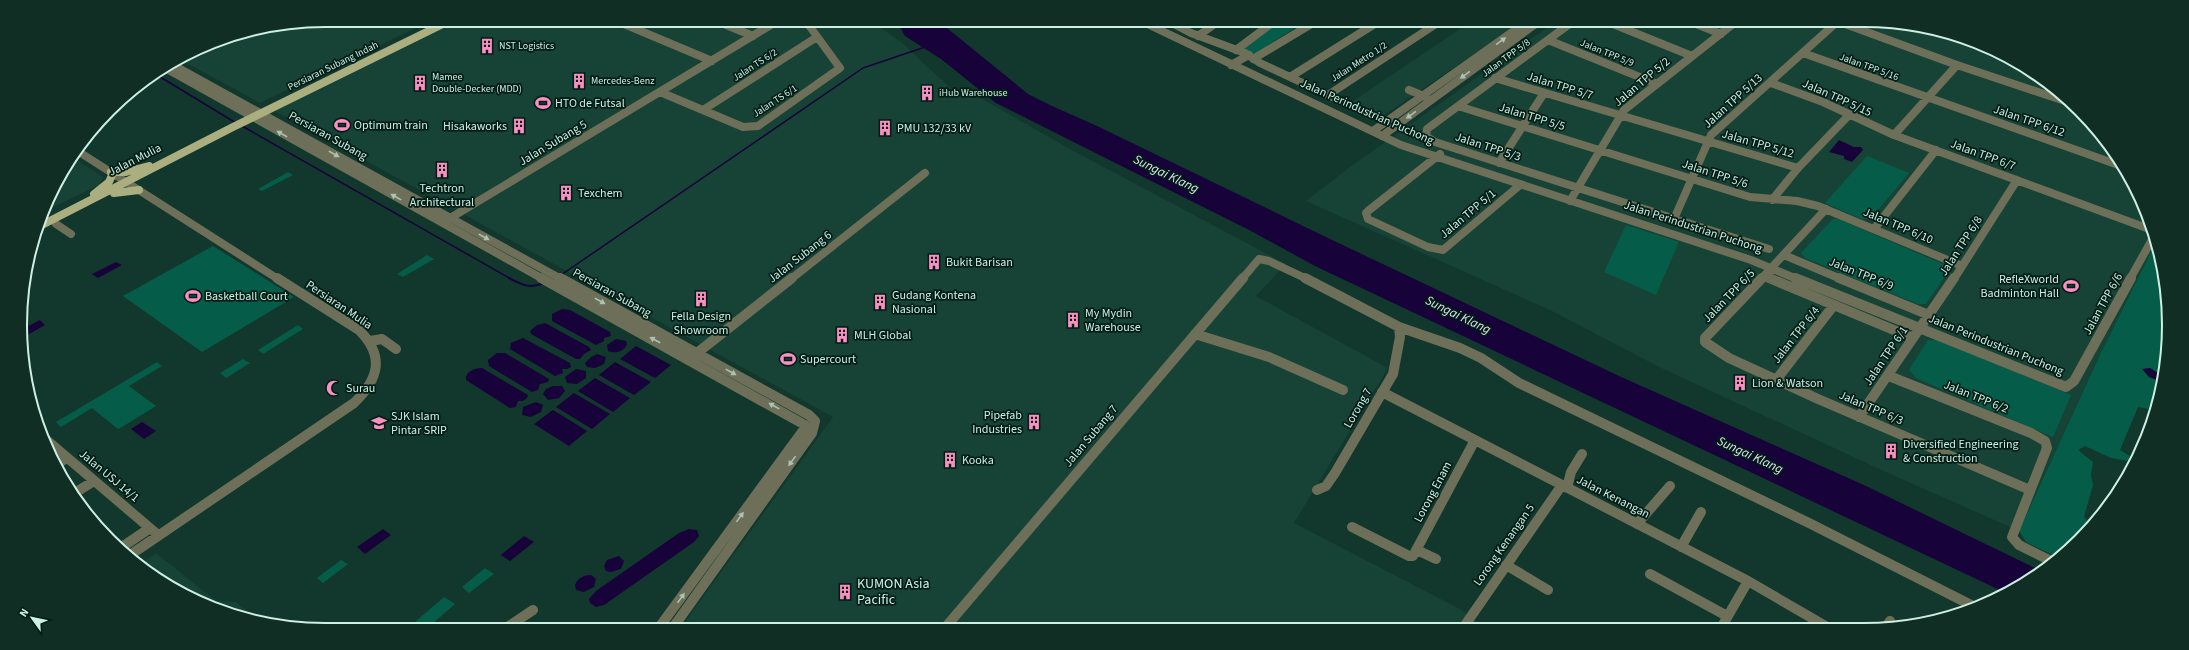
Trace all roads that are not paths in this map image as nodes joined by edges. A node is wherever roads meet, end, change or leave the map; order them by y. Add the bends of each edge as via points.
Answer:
1 (426, 27) edge
2 (436, 27) edge
3 (631, 27) edge
4 (731, 27) edge
5 (768, 27) edge
6 (810, 27) edge
7 (1159, 27) edge
8 (1167, 27) edge
9 (1180, 27) edge
10 (1210, 27) edge
11 (1269, 27) edge
12 (1303, 27) edge
13 (1371, 27) edge
14 (1431, 27) edge
15 (1524, 27) edge
16 (1524, 27) edge
17 (1566, 27) edge
18 (1621, 27) edge
19 (1704, 27) edge
20 (1730, 27) edge
21 (1830, 27) edge
22 (1852, 27) edge
23 (1721, 34) junction
24 (753, 36) junction
25 (1198, 36) junction
26 (817, 37) junction
27 (1548, 40) junction
28 (1803, 53) junction
29 (1692, 56) junction
30 (1238, 57) junction
31 (712, 61) junction
32 (1957, 65) junction
33 (176, 67) edge
34 (170, 71) edge
35 (1290, 77) junction
36 (1495, 78) junction
37 (1771, 82) junction
38 (1657, 84) junction
39 (1409, 90) dead end
40 (660, 92) junction
41 (1544, 93) junction
42 (1328, 95) junction
43 (1423, 96) junction
44 (2056, 98) edge
45 (1431, 99) junction
46 (1927, 99) junction
47 (1343, 102) dead end
48 (1458, 106) junction
49 (703, 110) junction
50 (1449, 113) joint
51 (1620, 115) junction
52 (1849, 115) junction
53 (250, 116) junction
54 (1522, 126) junction
55 (1382, 131) junction
56 (1894, 135) junction
57 (1707, 141) junction
58 (1600, 150) junction
59 (1936, 150) junction
60 (81, 153) edge
61 (1438, 155) junction
62 (1499, 163) junction
63 (2115, 164) edge
64 (151, 168) junction
65 (1798, 168) junction
66 (112, 173) junction
67 (924, 173) dead end
68 (1691, 178) junction
69 (2018, 180) junction
70 (125, 181) junction
71 (1520, 185) junction
72 (1578, 188) junction
73 (140, 190) junction
74 (96, 195) junction
75 (1572, 199) junction
76 (1772, 200) junction
77 (1826, 209) junction
78 (47, 218) edge
79 (450, 218) junction
80 (1674, 219) junction
81 (45, 223) edge
82 (442, 223) junction
83 (56, 224) dead end
84 (2145, 228) edge
85 (1874, 229) junction
86 (71, 234) dead end
87 (2150, 243) edge
88 (1769, 249) dead end
89 (1784, 255) junction
90 (1775, 266) junction
91 (1962, 266) junction
92 (1765, 276) junction
93 (1834, 305) junction
94 (1929, 315) junction
95 (1922, 326) junction
96 (1399, 327) junction
97 (1195, 334) junction
98 (1913, 338) junction
99 (370, 341) junction
100 (1704, 342) joint
101 (396, 349) dead end
102 (693, 356) junction
103 (1889, 376) junction
104 (1776, 380) junction
105 (2072, 384) joint
106 (1343, 390) dead end
107 (1382, 392) junction
108 (1859, 417) junction
109 (1475, 440) junction
110 (53, 446) edge
111 (1582, 454) dead end
112 (67, 458) junction
113 (61, 462) edge
114 (94, 481) junction
115 (1564, 486) junction
116 (1670, 486) dead end
117 (1317, 490) dead end
118 (2030, 490) junction
119 (77, 491) edge
120 (1701, 512) dead end
121 (1638, 524) junction
122 (1352, 527) dead end
123 (150, 528) junction
124 (158, 536) junction
125 (125, 545) edge
126 (1681, 546) junction
127 (134, 553) edge
128 (1415, 553) junction
129 (1436, 559) dead end
130 (2047, 559) edge
131 (1506, 565) junction
132 (1650, 574) dead end
133 (1748, 581) junction
134 (1548, 590) dead end
135 (1968, 604) edge
136 (533, 610) dead end
137 (1727, 616) junction
138 (514, 623) edge
139 (663, 623) edge
140 (676, 623) edge
141 (949, 623) edge
142 (1466, 623) edge
143 (1724, 623) edge
144 (1820, 623) edge

1 - 53 main road, Persiaran Subang Indah
2 - 53 main road, Persiaran Subang Indah
3 - 31 street
4 - 24 street
5 - 24 street, Jalan Subang 5
6 - 26 street, Jalan TS 6/1
7 - 30 street
8 - 30 street
9 - 25 street
10 - 25 street
11 - 30 street
12 - 30 street
13 - 35 street
14 - 42 street, Jalan Metro 1/2
43 -> 15 street
16 -> 45 street
17 - 27 street, Jalan TPP 5/8
18 - 29 street
19 - 23 street
20 - 23 street, Jalan TPP 5/2
21 - 28 street, Jalan TPP 5/13
22 - 32 street
23 - 29 street, Jalan TPP 5/2
24 - 31 street, Jalan Subang 5
25 - 30 street
26 - 49 street, Jalan TS 6/2
26 - 49 street, Jalan TS 6/1 via 840,68 758,126 743,127
27 - 36 street, Jalan TPP 5/8
27 - 38 street, Jalan TPP 5/9
28 - 37 street, Jalan TPP 5/13
28 - 46 street, Jalan TPP 5/16
29 - 38 street, Jalan TPP 5/2
30 - 35 street
30 - 55 street, Jalan Perindustrian Puchong
31 - 40 street, Jalan Subang 5
32 - 44 street
32 - 46 street
33 - 53 street, Persiaran Subang
34 - 53 street, Persiaran Subang
35 - 42 street
36 - 41 street, Jalan TPP 5/7
36 - 48 street, Jalan TPP 5/8
37 - 52 street, Jalan TPP 5/15
37 - 57 street, Jalan TPP 5/13
38 - 51 street, Jalan TPP 5/2
39 - 43 street
40 - 49 street, Jalan TS 6/1
40 - 79 street, Jalan Subang 5
41 - 51 street, Jalan TPP 5/7
41 - 54 street
42 - 47 street
43 - 45 street
43 - 55 street
45 -> 55 street
46 - 56 street
46 - 63 street, Jalan TPP 6/12
48 - 50 street, Jalan TPP 5/8
48 - 54 street, Jalan TPP 5/5
50 - 62 street, Jalan TPP 5/3 via 1427,129 1425,134 1428,138
51 - 57 street, Jalan TPP 5/12
51 - 58 street, Jalan TPP 5/2
52 - 56 street, Jalan TPP 5/15
52 - 65 street
53 - 64 main road
53 -> 79 street, Persiaran Subang
82 -> 53 street, Persiaran Subang
54 - 58 street, Jalan TPP 5/5
54 - 62 street
55 - 61 street, Jalan Perindustrian Puchong
56 - 59 street, Jalan TPP 6/7
57 - 65 street, Jalan TPP 5/12
57 - 68 street, Jalan TPP 5/13
58 - 68 street, Jalan TPP 5/6
58 - 72 street, Jalan TPP 5/2
59 - 69 street, Jalan TPP 6/7
59 - 85 street
60 - 66 street, Persiaran Mulia
61 - 71 street, Jalan Perindustrian Puchong
61 - 71 street, Jalan TPP 5/1 via 1368,211 1368,219 1428,247 1443,250
61 - 75 street, Jalan Perindustrian Puchong
62 - 72 street, Jalan TPP 5/3
64 - 66 main road
64 - 70 main road
64 - 73 main road
65 - 76 street
66 - 70 street, Persiaran Mulia
66 - 74 main road via 109,182
67 - 102 street, Jalan Subang 6
68 - 76 street, Jalan TPP 5/6 via 1750,197
68 - 80 street, Jalan TPP 5/13
69 - 84 street, Jalan TPP 6/7
69 - 91 street, Jalan TPP 6/8
70 - 73 street, Persiaran Mulia
70 - 74 main road
71 - 75 street, Jalan Perindustrian Puchong
72 - 75 street, Jalan TPP 5/2
72 - 80 street, Jalan TPP 5/3
73 - 74 main road
73 - 99 street, Persiaran Mulia via 359,330
74 - 78 main road
74 - 81 main road
75 - 90 street, Jalan Perindustrian Puchong
76 - 77 street, Jalan TPP 5/6 via 1804,202
77 - 85 street, Jalan TPP 6/10
77 - 89 street
79 - 82 street, Jalan Subang 5
79 -> 102 street, Persiaran Subang
80 - 88 street, Jalan TPP 5/3
102 -> 82 street, Persiaran Subang via 558,288
83 - 86 street
85 - 91 street, Jalan TPP 6/10
87 - 105 street, Jalan TPP 6/6
89 - 90 street
89 - 94 street, Jalan TPP 6/9
90 - 92 street, Jalan TPP 6/5
90 - 95 street, Jalan Perindustrian Puchong
91 - 94 street, Jalan TPP 6/8
92 - 93 street
92 - 100 street, Jalan TPP 6/5
93 - 98 street
93 - 104 street, Jalan TPP 6/4
94 - 95 street, Jalan TPP 6/8
95 - 98 street, Jalan TPP 6/1
95 - 105 street, Jalan Perindustrian Puchong via 2061,386
96 - 97 street, Jalan Subang 7 via 1298,274 1259,259
96 - 107 street, Lorong 7 via 1400,337 1394,368
96 - 135 street via 1481,358 1520,383 1842,539
97 - 106 street via 1269,357
97 - 141 street, Jalan Subang 7
98 - 103 street, Jalan TPP 6/1
99 - 101 street via 382,339
99 - 124 street, Persiaran Mulia via 376,353 376,368 372,382 361,396
100 - 104 street, Jalan TPP 6/3 via 1729,358
139 -> 102 street, Persiaran Subang via 805,428 802,422
102 -> 140 street, Persiaran Subang via 809,415 815,421 812,433
103 - 108 street, Jalan TPP 6/1
103 - 118 street, Jalan TPP 6/2 via 2045,441 2047,448
104 - 108 street, Jalan TPP 6/3
107 - 109 street, Jalan Kenangan
107 - 117 street, Lorong 7 via 1335,474 1326,486
108 - 118 street, Jalan TPP 6/3
109 - 115 street, Jalan Kenangan
109 - 128 street, Lorong Enam
110 - 112 street, Jalan USJ 14/1
111 - 115 street, Lorong Kenangan 5
112 - 113 street
112 - 114 street, Jalan USJ 14/1
114 - 119 street
114 - 123 street, Jalan USJ 14/1
115 - 121 street, Jalan Kenangan
115 - 131 street, Lorong Kenangan 5
116 - 121 street
118 - 130 street via 2012,537 2019,545
120 - 126 street
121 - 126 street, Jalan Kenangan
122 - 128 street via 1409,556
123 - 124 street, Jalan USJ 14/1
123 - 125 street
124 - 127 street, Persiaran Mulia
126 - 133 street, Jalan Kenangan
128 - 129 street
131 - 134 street
131 - 142 street, Lorong Kenangan 5
132 - 137 street
133 - 137 street
133 - 144 street, Jalan Kenangan
136 - 138 street
137 - 143 street

